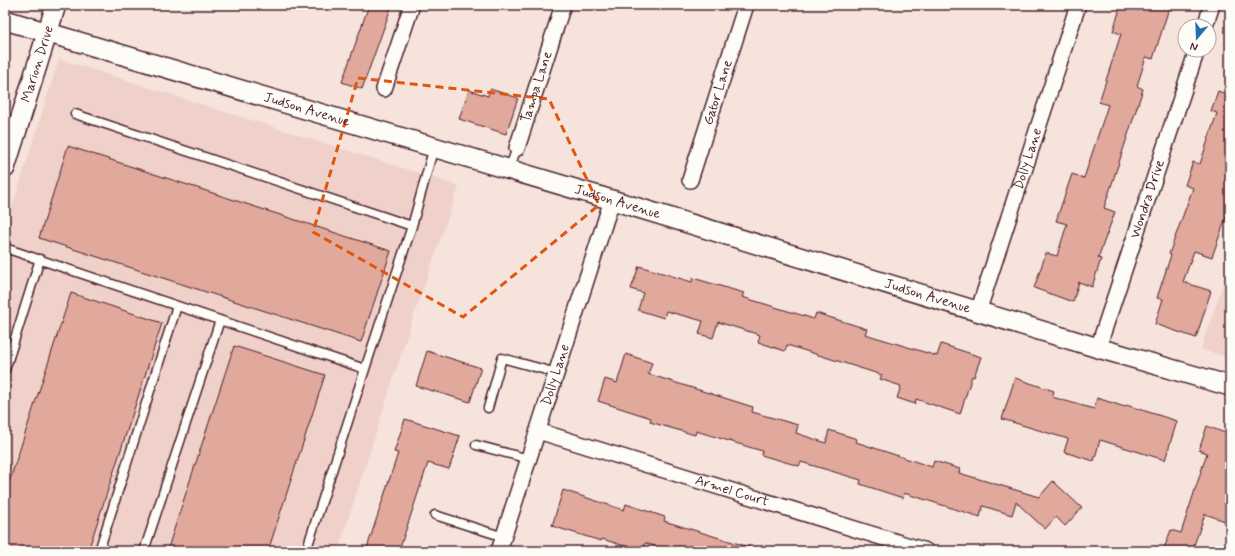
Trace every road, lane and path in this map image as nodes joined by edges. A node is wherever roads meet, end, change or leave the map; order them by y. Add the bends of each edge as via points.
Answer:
1 (56, 5) edge
2 (412, 5) edge
3 (563, 5) edge
4 (746, 5) edge
5 (1078, 5) edge
6 (1212, 5) edge
7 (1208, 18) edge
8 (5, 20) edge
9 (47, 33) junction
10 (1194, 58) edge
11 (384, 90) dead end
12 (75, 114) dead end
13 (434, 147) junction
14 (517, 148) joint
15 (5, 168) edge
16 (510, 169) junction
17 (690, 180) dead end
18 (612, 200) junction
19 (412, 226) junction
20 (5, 248) edge
21 (40, 259) junction
22 (177, 306) junction
23 (978, 312) junction
24 (220, 320) junction
25 (1098, 348) junction
26 (365, 369) junction
27 (5, 370) edge
28 (557, 373) junction
29 (1230, 386) edge
30 (488, 408) dead end
31 (538, 431) junction
32 (476, 445) dead end
33 (529, 459) junction
34 (435, 515) dead end
35 (502, 544) edge
36 (99, 551) edge
37 (144, 551) edge
38 (306, 551) edge
39 (926, 551) edge

1 - 9 street, Marion Drive
2 - 11 street
3 - 14 street, Tampa Lane
4 - 17 street, Gator Lane
5 - 23 street, Dolly Lane
6 - 7 street
8 - 9 street, Judson Avenue
9 - 13 street, Judson Avenue
9 - 15 street, Marion Drive
10 - 25 street, Wondra Drive
12 - 19 lane
13 - 16 street, Judson Avenue
13 - 19 lane
14 - 16 lane, Tampa Lane
16 - 18 street, Judson Avenue
18 - 23 street, Judson Avenue
18 - 28 street, Dolly Lane
19 - 26 lane
20 - 21 lane
21 - 22 lane
21 - 27 lane
22 - 24 lane
22 - 36 lane
23 - 25 street, Judson Avenue
24 - 26 lane
24 - 37 lane
25 - 29 street, Judson Avenue
26 - 38 lane
28 - 30 lane via 502,358
28 - 31 street, Dolly Lane
31 - 33 street, Dolly Lane
31 - 39 street, Armel Court
32 - 33 lane
33 - 35 street, Dolly Lane
34 - 35 lane

